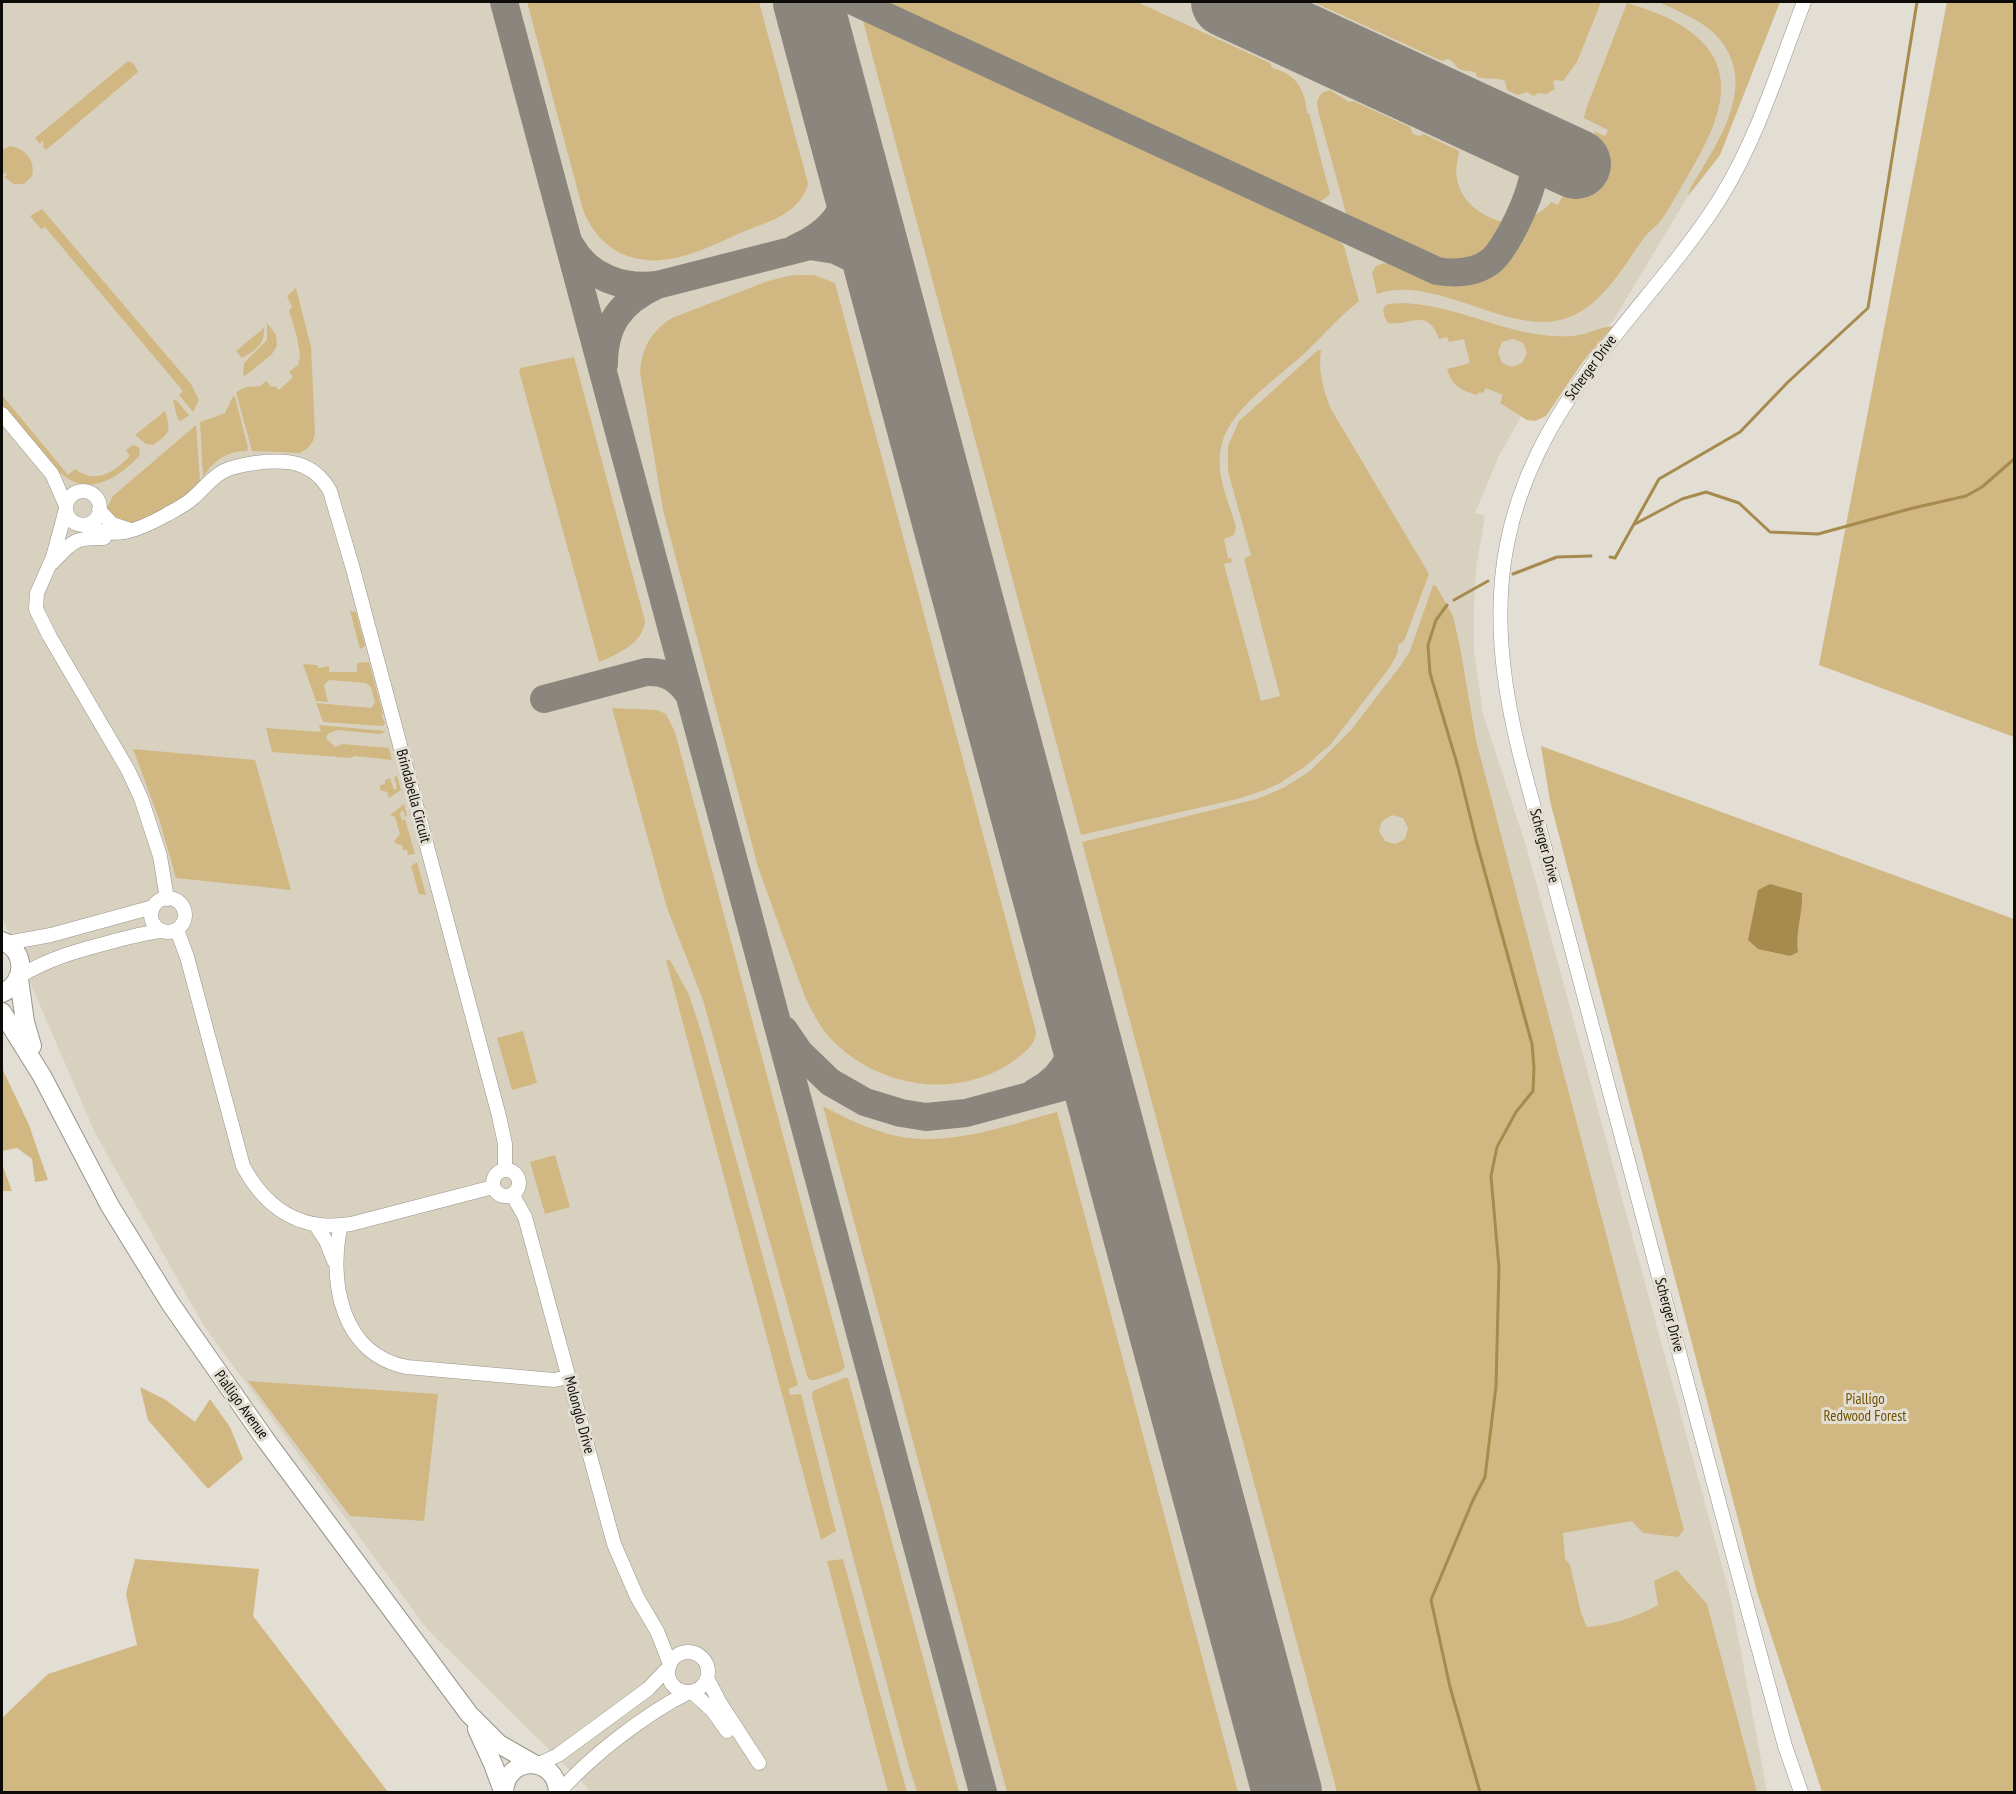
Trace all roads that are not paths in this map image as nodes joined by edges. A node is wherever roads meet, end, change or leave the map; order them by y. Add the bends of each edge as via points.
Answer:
1 (1804, 2) edge
2 (2, 414) edge
3 (52, 474) junction
4 (83, 492) junction
5 (66, 507) junction
6 (99, 510) junction
7 (83, 525) junction
8 (135, 530) junction
9 (50, 563) junction
10 (167, 899) junction
11 (153, 907) junction
12 (177, 930) junction
13 (162, 931) junction
14 (3, 942) edge
15 (19, 977) junction
16 (2, 993) edge
17 (2, 1012) edge
18 (42, 1076) junction
19 (505, 1170) junction
20 (493, 1186) junction
21 (512, 1194) junction
22 (315, 1224) junction
23 (342, 1225) junction
24 (336, 1269) junction
25 (569, 1377) junction
26 (657, 1631) junction
27 (682, 1653) junction
28 (669, 1665) junction
29 (707, 1678) junction
30 (691, 1692) junction
31 (469, 1714) junction
32 (727, 1731) dead end
33 (1785, 1746) junction
34 (759, 1763) dead end
35 (535, 1765) junction
36 (503, 1792) edge
37 (558, 1792) edge
38 (1794, 1792) edge
39 (1801, 1792) edge

1 - 33 street, Scherger Drive via 1751,138 1722,195 1594,362 1547,435 1516,506 1502,569 1499,629 1518,748
2 - 3 street
3 - 4 street
3 - 5 street
4 - 5 street via 73,495
4 - 6 street via 96,498
5 - 7 street via 71,520
5 - 9 street
6 - 7 street via 94,520
6 - 8 street via 116,526
7 - 8 street, Brindabella Circuit via 110,534
7 - 9 street via 69,533
8 - 9 street via 111,538 77,540
8 - 19 street, Brindabella Circuit via 189,501 213,470 228,459 247,456 303,465 324,480 499,1116
9 - 10 street via 36,596 38,614 141,798 160,856
10 - 11 street
10 - 12 street via 179,903 184,910
11 - 13 street via 151,920
11 - 14 street via 51,935
12 - 13 street
12 - 22 street via 243,1166 268,1202 282,1212
13 - 15 street via 61,955
14 - 15 main road, Pialligo Avenue via 19,957
15 - 16 main road via 13,987
15 - 18 main road, Pialligo Avenue via 25,1022
17 - 18 main road, Pialligo Avenue
18 - 31 main road, Pialligo Avenue via 111,1206 170,1303 265,1439
19 - 20 street via 496,1174
19 - 21 street via 517,1177 518,1186
20 - 21 street via 502,1195
20 - 23 street
21 - 25 street, Molonglo Drive via 525,1217
22 - 23 street
22 - 24 street
23 - 24 street
24 - 25 street via 343,1311 352,1330 364,1345 391,1362 407,1367 554,1380
25 - 26 street, Molonglo Drive via 614,1544
26 - 27 street, Molonglo Drive
26 - 28 street, Molonglo Drive
27 - 28 street
27 - 29 street via 693,1653 703,1660
28 - 30 street via 672,1685
28 - 35 street via 639,1696 558,1755
29 - 30 street
29 - 34 street
30 - 32 street
30 - 37 street via 663,1706 581,1767
31 - 35 main road, Pialligo Avenue via 499,1744
31 - 36 main road, Pialligo Avenue
33 - 38 street, Scherger Drive
33 - 39 street, Scherger Drive
35 - 36 main road via 513,1771
35 - 37 main road, Pialligo Avenue via 551,1773

